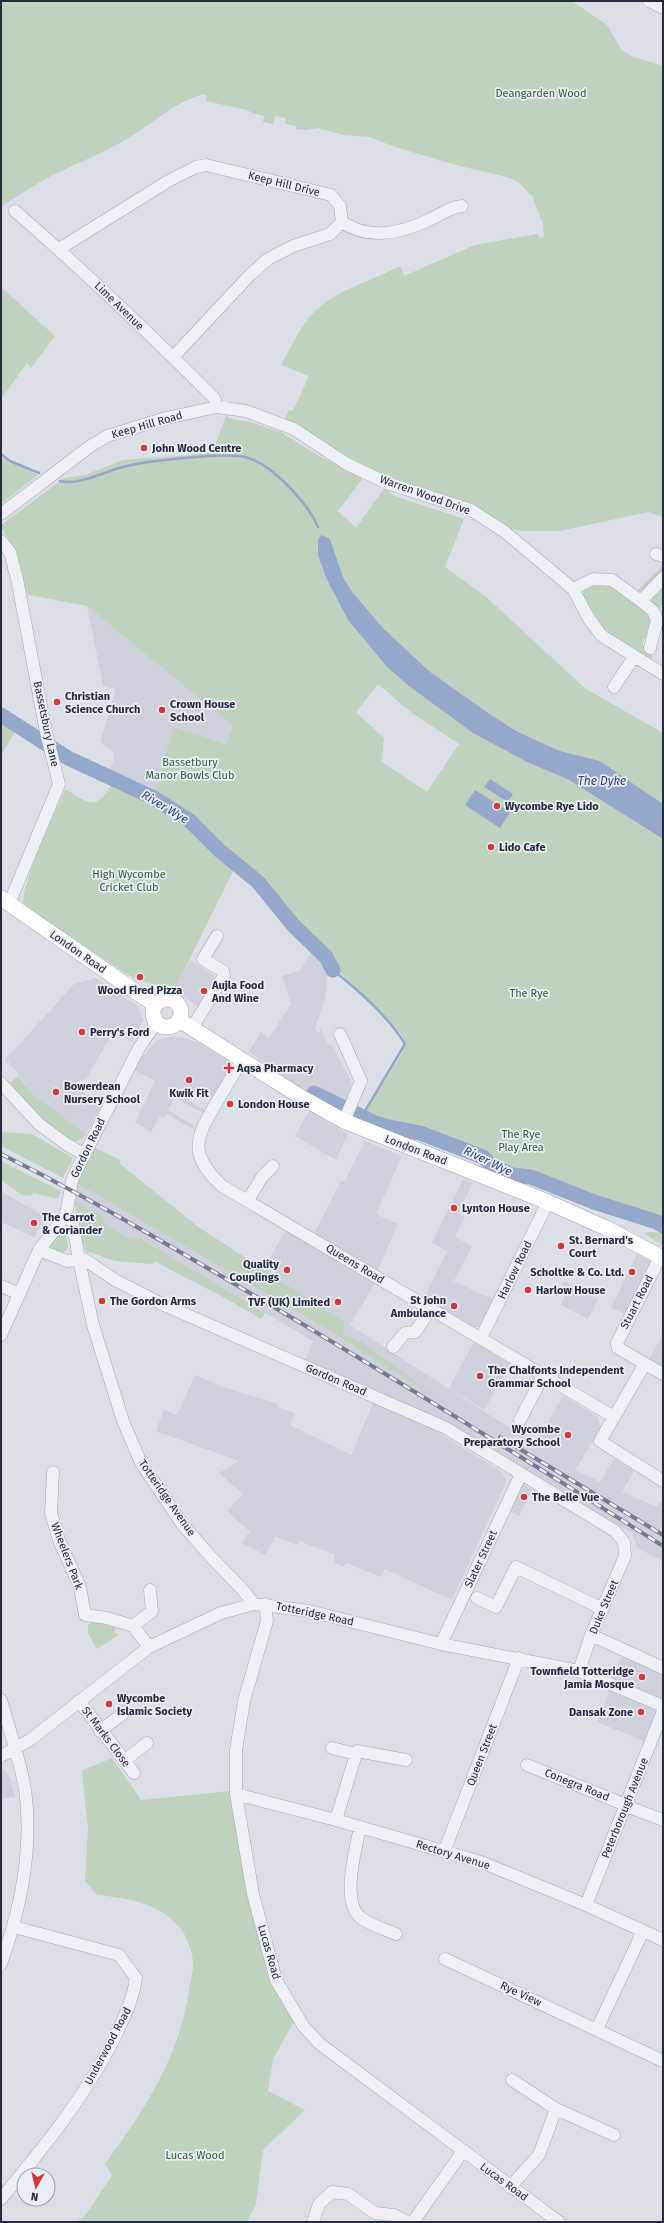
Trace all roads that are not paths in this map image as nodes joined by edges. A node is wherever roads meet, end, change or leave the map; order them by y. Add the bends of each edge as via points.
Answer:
1 (649, 1) edge
2 (663, 8) edge
3 (462, 206) dead end
4 (15, 211) dead end
5 (342, 222) junction
6 (59, 248) junction
7 (173, 357) junction
8 (217, 407) junction
9 (246, 411) joint
10 (1, 514) edge
11 (1, 541) edge
12 (663, 578) edge
13 (574, 589) junction
14 (642, 601) junction
15 (650, 648) dead end
16 (634, 657) junction
17 (663, 674) edge
18 (614, 687) dead end
19 (5, 901) edge
20 (216, 936) dead end
21 (155, 1005) junction
22 (156, 1023) junction
23 (186, 1024) junction
24 (340, 1034) dead end
25 (242, 1059) junction
26 (1, 1083) edge
27 (344, 1121) junction
28 (85, 1155) junction
29 (273, 1166) dead end
30 (248, 1200) junction
31 (548, 1202) junction
32 (66, 1215) junction
33 (39, 1250) junction
34 (662, 1257) edge
35 (79, 1260) junction
36 (1, 1286) edge
37 (20, 1294) junction
38 (431, 1308) junction
39 (1, 1335) edge
40 (481, 1338) junction
41 (393, 1347) dead end
42 (645, 1364) junction
43 (663, 1374) edge
44 (543, 1376) junction
45 (614, 1417) junction
46 (520, 1420) dead end
47 (53, 1472) dead end
48 (521, 1474) junction
49 (663, 1481) edge
50 (624, 1542) joint
51 (150, 1590) dead end
52 (477, 1598) dead end
53 (259, 1604) junction
54 (603, 1609) junction
55 (133, 1626) junction
56 (591, 1635) junction
57 (441, 1644) junction
58 (149, 1647) junction
59 (519, 1658) junction
60 (663, 1668) edge
61 (579, 1671) junction
62 (1, 1700) edge
63 (79, 1701) junction
64 (663, 1706) edge
65 (663, 1711) edge
66 (125, 1712) dead end
67 (100, 1731) junction
68 (148, 1743) dead end
69 (332, 1748) dead end
70 (14, 1750) junction
71 (356, 1754) junction
72 (1, 1756) edge
73 (406, 1760) dead end
74 (124, 1761) junction
75 (527, 1765) dead end
76 (134, 1773) dead end
77 (236, 1794) junction
78 (626, 1805) junction
79 (336, 1820) junction
80 (663, 1820) edge
81 (360, 1827) junction
82 (444, 1852) junction
83 (586, 1905) junction
84 (14, 1928) junction
85 (643, 1931) junction
86 (396, 1934) dead end
87 (663, 1940) edge
88 (445, 1959) dead end
89 (1, 1964) edge
90 (597, 2029) junction
91 (663, 2061) edge
92 (512, 2080) dead end
93 (556, 2109) junction
94 (614, 2135) dead end
95 (463, 2151) junction
96 (510, 2187) junction
97 (1, 2199) edge
98 (313, 2222) edge
99 (407, 2222) edge
100 (413, 2222) edge
101 (559, 2222) edge

1 - 2 street
3 - 5 street via 453,207 404,231 365,233 354,230
4 - 6 street, Lime Avenue
5 - 6 street, Keep Hill Drive via 340,206 332,195 206,165 170,180
5 - 7 street via 330,234 293,246 268,259 250,274
6 - 7 street, Lime Avenue
7 - 8 street, Lime Avenue via 214,398
8 - 9 street, Keep Hill Road
8 - 10 street, Keep Hill Road via 166,418 107,436
9 - 13 street, Warren Wood Drive via 294,429 347,464 387,483 471,510 505,532
11 - 19 street, Bassetsbury Lane via 10,552 17,579 46,732 59,784
12 - 14 street
13 - 14 street via 593,579 612,580
13 - 16 street, Warren Wood Drive via 589,619 602,636
14 - 15 street via 657,620
16 - 17 street, Warren Wood Drive
16 - 18 street
19 - 21 main road, London Road
20 - 23 street via 203,959 223,971 224,976
21 - 22 main road via 152,1014
21 - 23 main road via 161,1000 173,1000
22 - 23 main road via 167,1027
22 - 28 street, Gordon Road via 137,1052
23 - 25 main road, London Road
24 - 27 street via 360,1081
25 - 27 main road, London Road
25 - 30 street, Queens Road via 201,1128 198,1144 201,1158 209,1173 222,1186
26 - 28 street via 39,1124
27 - 31 main road, London Road
28 - 32 street, Gordon Road via 72,1180
29 - 30 street via 262,1177
30 - 38 street, Queens Road
31 - 34 main road, London Road
31 - 40 street, Harlow Road
32 - 33 street, Gordon Road
32 - 35 street via 73,1223
33 - 35 street, Gordon Road via 67,1261
33 - 37 street, Gordon Road
34 - 42 street, Stuart Road via 617,1343 618,1348
35 - 48 street, Gordon Road via 84,1259 115,1280 164,1305 446,1428
35 - 53 street, Totteridge Avenue via 94,1325 123,1421 141,1463 182,1524
36 - 37 street
37 - 39 street, Gordon Road
38 - 40 street, Queens Road
38 - 41 street via 416,1332 405,1333
40 - 44 street, Queens Road
42 - 43 street
42 - 45 street
44 - 45 street, Queens Road
44 - 46 street
45 - 49 street via 600,1441
47 - 55 street, Wheelers Park via 51,1513 59,1540 80,1587 86,1615
48 - 50 street, Gordon Road via 615,1531
48 - 57 street, Slater Street
50 - 54 street, Duke Street via 625,1556
51 - 55 street via 152,1611
52 - 54 street via 496,1607 516,1567
53 - 57 street, Totteridge Road via 309,1611
53 - 58 street, Totteridge Road via 222,1613
53 - 77 street, Lucas Road via 267,1621 244,1701 238,1736
54 - 56 street, Duke Street
55 - 58 street
56 - 60 street
56 - 61 street, Duke Street
57 - 59 street, Totteridge Road
58 - 63 street, Totteridge Road
59 - 61 street, Totteridge Road
59 - 82 street, Queen Street
61 - 64 street, Totteridge Road
62 - 70 street
63 - 67 street, St Marks Close
63 - 70 street, Totteridge Road
65 - 78 street, Peterborough Avenue
66 - 67 street
67 - 74 street, St Marks Close
68 - 74 street
69 - 71 street
70 - 72 street, Totteridge Road
70 - 84 street via 26,1796 28,1840 24,1882
71 - 73 street via 357,1751
71 - 79 street
74 - 76 street, St Marks Close
75 - 78 street, Conegra Road
77 - 79 street, Rectory Avenue
77 - 95 street, Lucas Road via 253,1894 276,1980 304,2027 320,2044
78 - 80 street, Conegra Road
78 - 83 street, Peterborough Avenue
79 - 81 street, Rectory Avenue
81 - 82 street, Rectory Avenue
81 - 86 street via 350,1877 353,1910 360,1918 386,1923
82 - 83 street, Rectory Avenue via 481,1862
83 - 85 street, Rectory Avenue
84 - 89 street
84 - 97 street, Underwood Road via 119,1955 136,1978 133,1998 108,2051 86,2088 61,2127
85 - 87 street, Rectory Avenue
85 - 90 street
88 - 90 street, Rye View
90 - 91 street, Rye View
92 - 93 street
93 - 94 street
93 - 96 street via 539,2155
95 - 96 street, Lucas Road
95 - 100 street
96 - 101 street, Lucas Road
98 - 99 street via 318,2204 332,2192 348,2194 375,2213 394,2215

